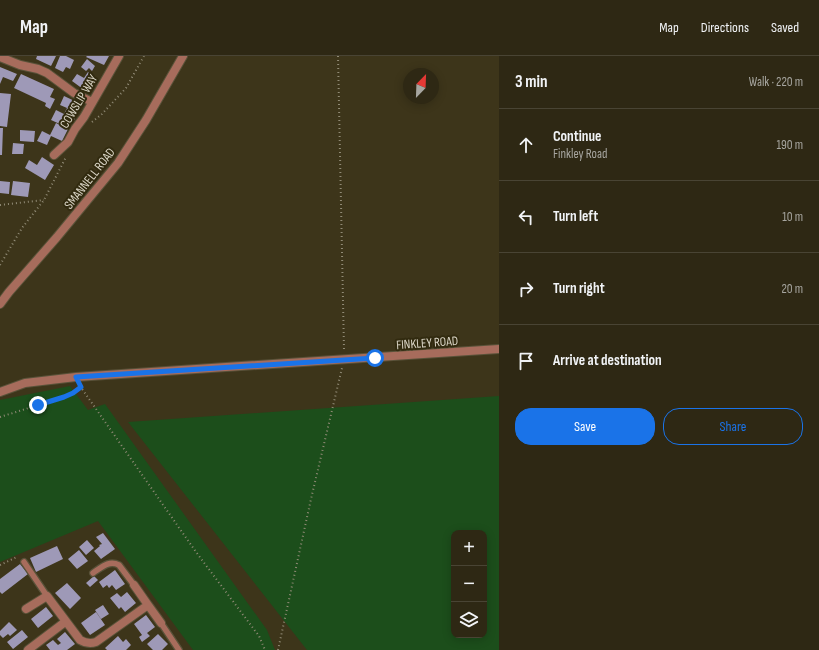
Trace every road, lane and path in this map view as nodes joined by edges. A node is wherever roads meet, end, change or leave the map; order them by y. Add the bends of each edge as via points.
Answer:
1 (119, 56) edge
2 (144, 56) edge
3 (183, 56) edge
4 (0, 57) edge
5 (92, 102) junction
6 (88, 126) dead end
7 (54, 155) dead end
8 (67, 156) dead end
9 (44, 200) junction
10 (0, 205) edge
11 (0, 265) edge
12 (0, 304) edge
13 (499, 349) edge
14 (76, 377) junction
15 (81, 387) junction
16 (0, 392) edge
17 (0, 417) edge
18 (24, 562) joint
19 (0, 565) edge
20 (93, 572) dead end
21 (134, 585) joint
22 (47, 596) junction
23 (148, 605) junction
24 (26, 610) dead end
25 (65, 622) junction
26 (161, 623) joint
27 (28, 650) edge
28 (180, 650) edge
29 (265, 650) edge

1 - 5 street, COWSLIP WAY
2 - 6 path via 126,88
3 - 12 street, SMANNELL ROAD via 118,163
4 - 5 street via 48,73 74,93
5 - 7 street, COWSLIP WAY via 68,142
8 - 9 path
9 - 10 path
9 - 11 path via 22,228
13 - 14 street, FINKLEY ROAD
14 - 15 path
14 - 16 street, FINKLEY ROAD via 25,383
15 - 17 path via 64,397
15 - 29 path via 196,552 259,636
18 - 19 path via 20,556
18 - 22 lane
20 - 21 lane via 112,562 116,563
21 - 23 street
22 - 24 street
22 - 25 street
23 - 25 street via 92,644 80,640
23 - 26 street
25 - 27 street
26 - 28 lane

